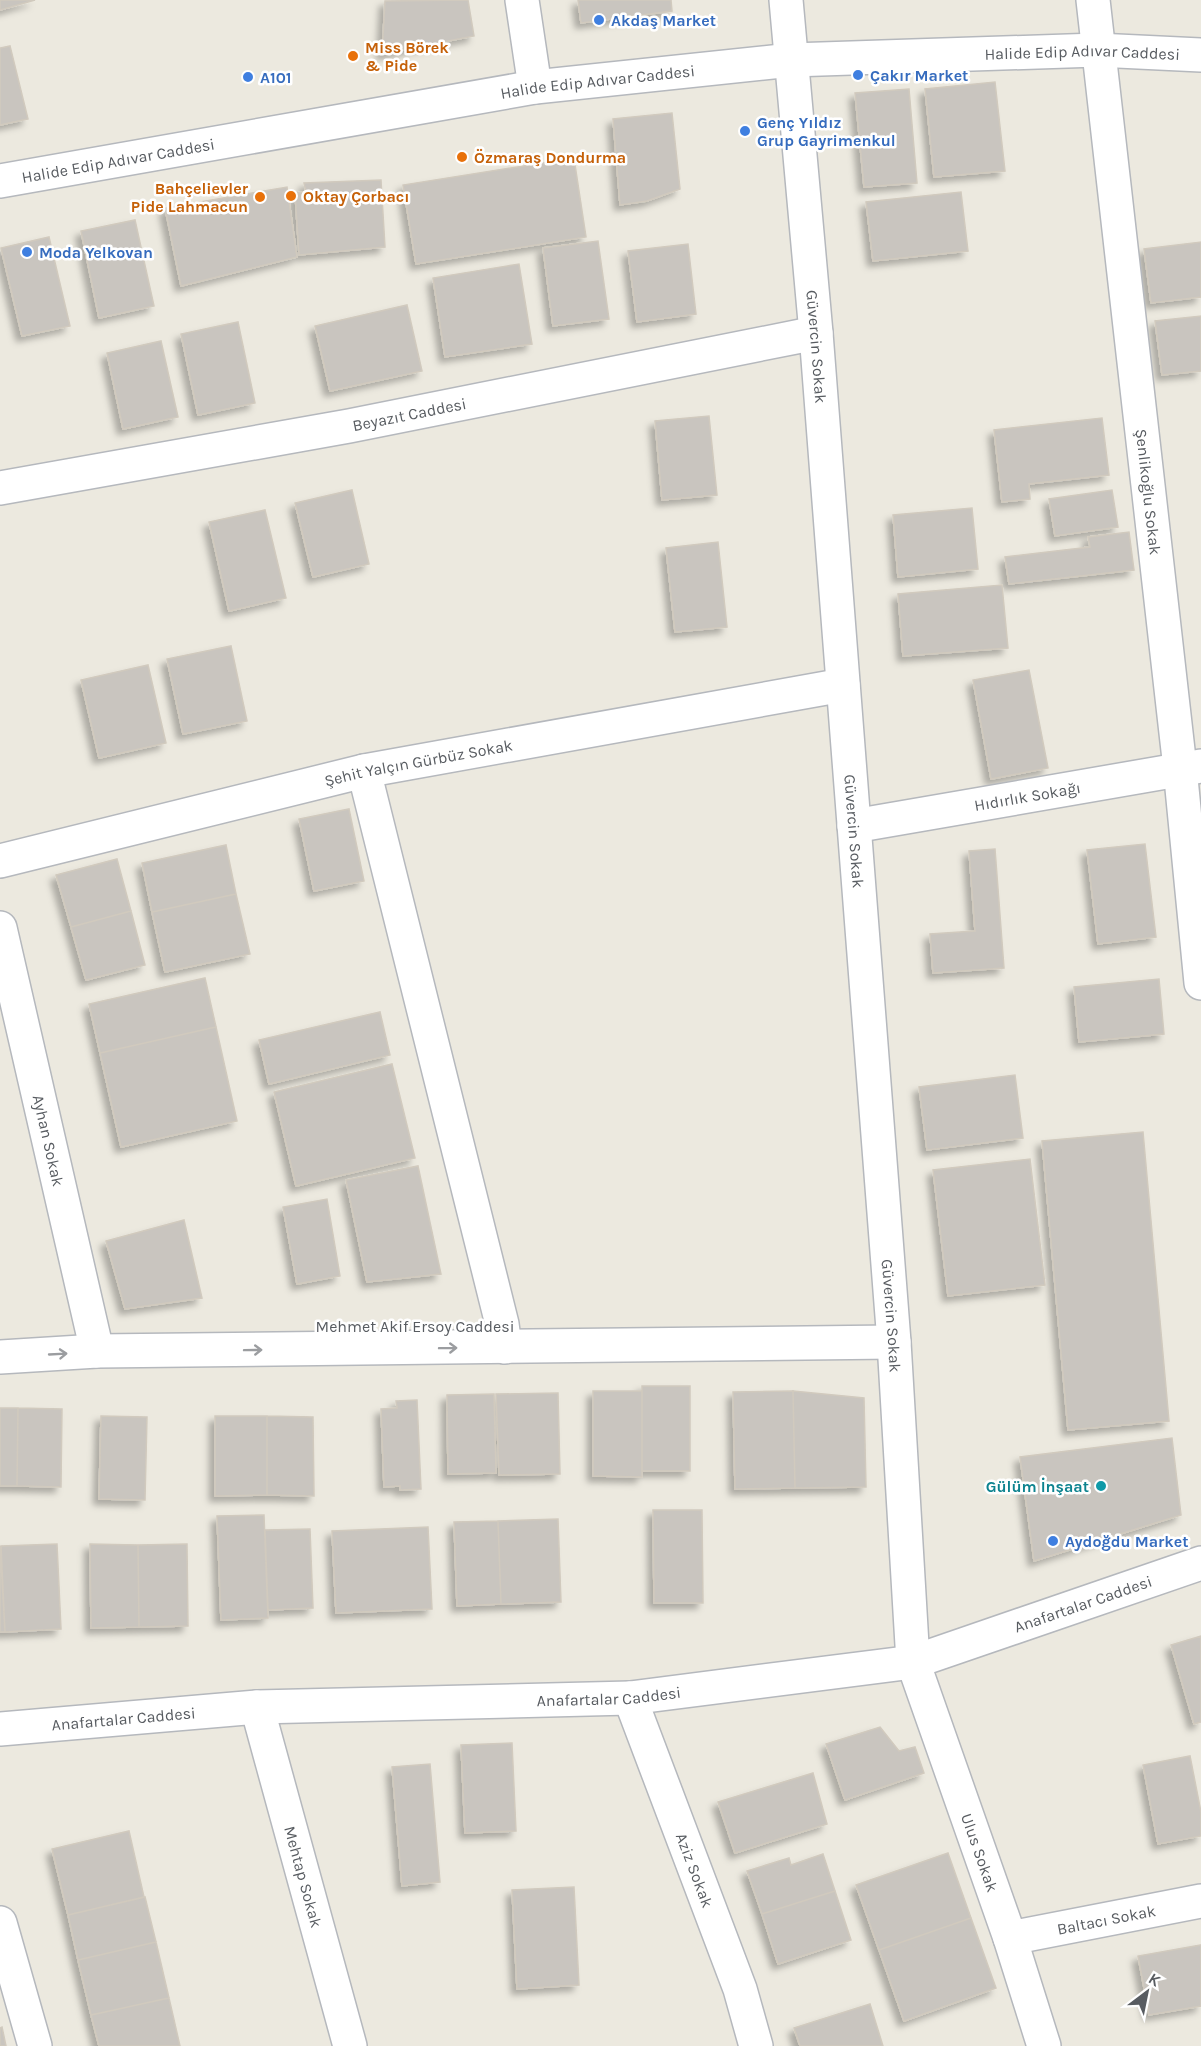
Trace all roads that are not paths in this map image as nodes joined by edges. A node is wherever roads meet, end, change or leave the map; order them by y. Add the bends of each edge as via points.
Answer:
1 (522, 0) edge
2 (786, 0) edge
3 (1093, 0) edge
4 (1097, 50) junction
5 (1201, 55) edge
6 (791, 60) junction
7 (535, 87) junction
8 (0, 181) edge
9 (816, 333) junction
10 (0, 488) edge
11 (843, 685) junction
12 (1191, 767) edge
13 (364, 771) junction
14 (854, 826) junction
15 (0, 861) edge
16 (0, 928) edge
17 (1201, 983) edge
18 (0, 1335) edge
19 (504, 1336) junction
20 (95, 1341) junction
21 (894, 1342) junction
22 (0, 1357) edge
23 (1201, 1563) edge
24 (913, 1662) junction
25 (630, 1698) junction
26 (256, 1707) junction
27 (0, 1729) edge
28 (1201, 1901) edge
29 (0, 1923) edge
30 (1010, 1938) junction
31 (35, 2046) edge
32 (350, 2046) edge
33 (756, 2046) edge
34 (1044, 2046) edge

1 - 7 street
2 - 6 street, Güvercin Sokak
3 - 4 street, Şenlikoğlu Sokak
4 - 5 street, Halide Edip Adıvar Caddesi
4 - 6 street, Halide Edip Adıvar Caddesi
4 - 12 street, Şenlikoğlu Sokak
6 - 7 street, Halide Edip Adıvar Caddesi
6 - 9 street, Güvercin Sokak
7 - 8 street, Halide Edip Adıvar Caddesi
9 - 10 street, Beyazıt Caddesi via 349,426
9 - 11 street, Güvercin Sokak
11 - 13 street, Şehit Yalçın Gürbüz Sokak
11 - 14 street, Güvercin Sokak
12 - 14 street, Hıdırlık Sokağı
12 - 17 street, Şenlikoğlu Sokak
13 - 15 street, Şehit Yalçın Gürbüz Sokak
13 - 19 street
14 - 21 street, Güvercin Sokak
16 - 20 street, Ayhan Sokak
18 - 20 street, Mehmet Akif Ersoy Caddesi
19 - 20 street, Mehmet Akif Ersoy Caddesi
19 - 21 street, Mehmet Akif Ersoy Caddesi
22 -> 20 street, Mehmet Akif Ersoy Caddesi
21 - 24 street, Güvercin Sokak
23 - 24 street, Anafartalar Caddesi
24 - 25 street, Anafartalar Caddesi
24 - 30 street, Ulus Sokak
25 - 26 street, Anafartalar Caddesi
25 - 33 street, Aziz Sokak via 740,1989
26 - 27 street, Anafartalar Caddesi
26 - 32 street, Mehtap Sokak
28 - 30 street, Baltacı Sokak
29 - 31 street
30 - 34 street, Ulus Sokak

